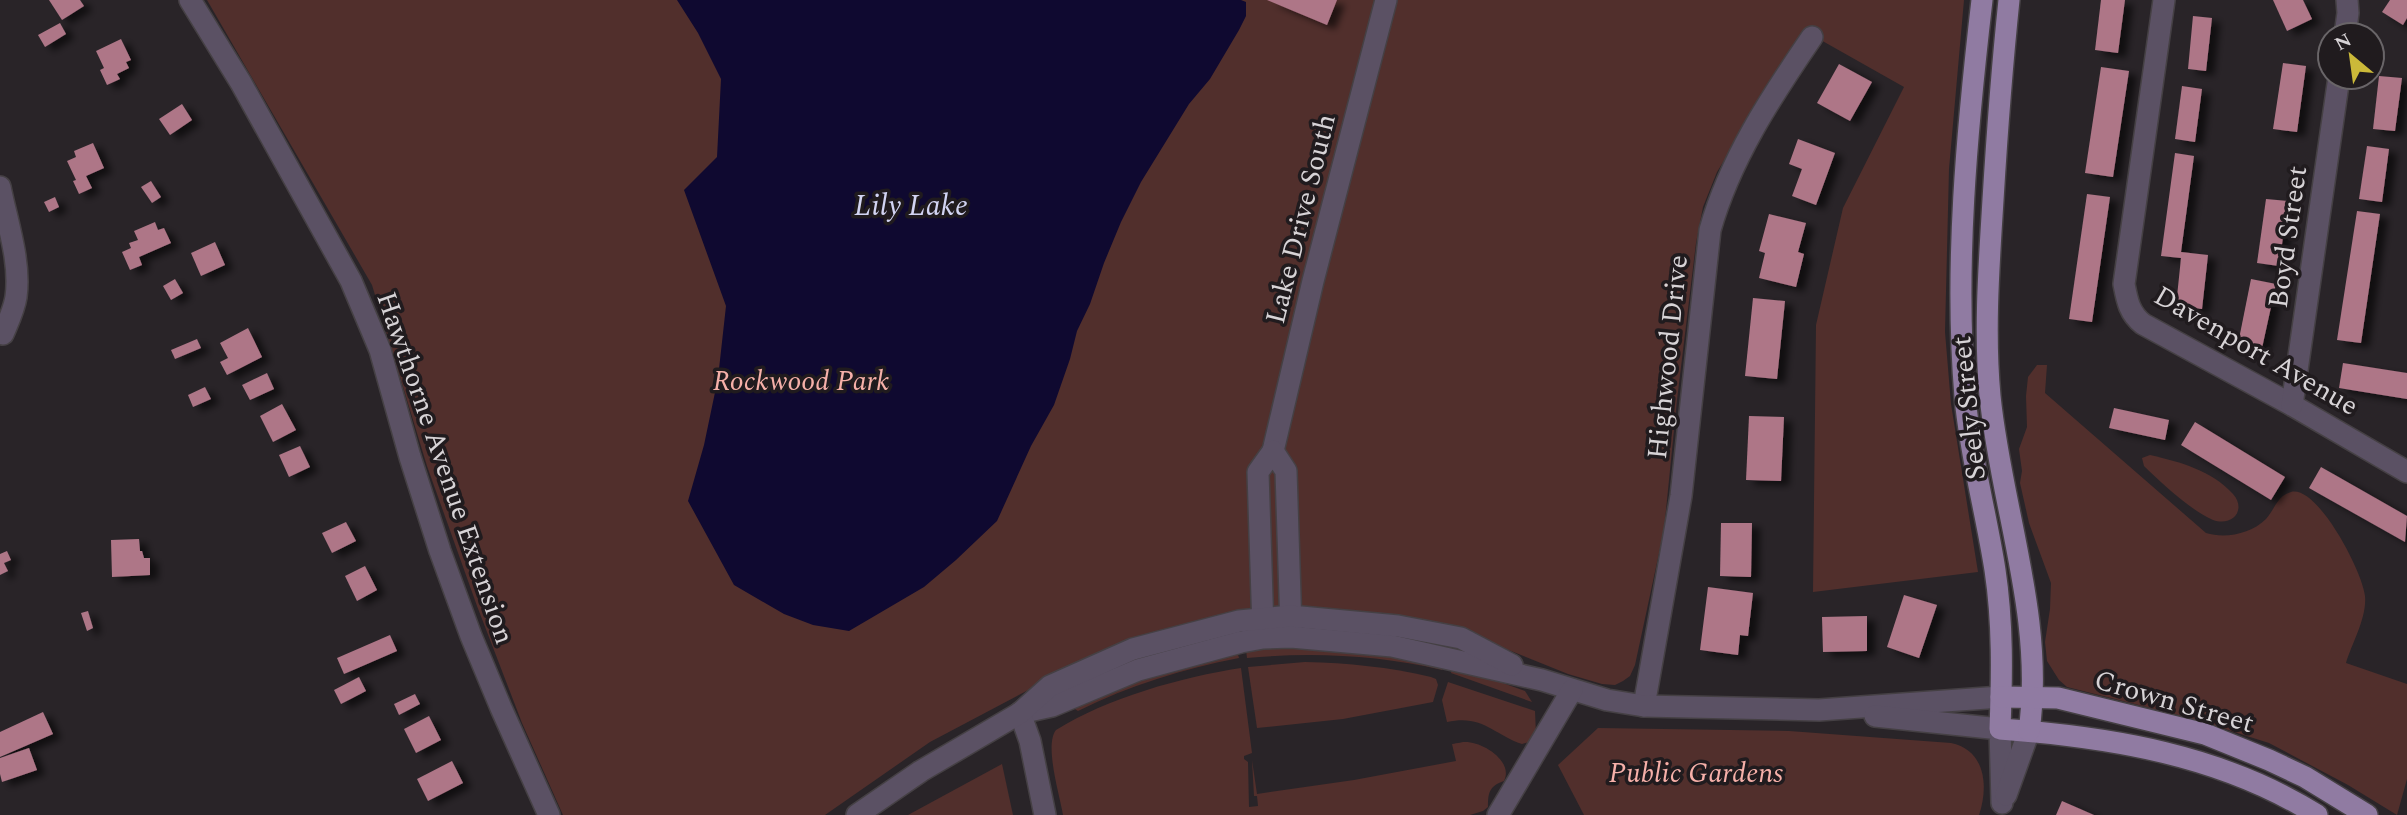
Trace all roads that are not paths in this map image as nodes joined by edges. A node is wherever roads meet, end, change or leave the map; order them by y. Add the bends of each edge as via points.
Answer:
1 (190, 0) edge
2 (1386, 0) edge
3 (1982, 0) edge
4 (2010, 0) edge
5 (2164, 0) edge
6 (2347, 0) edge
7 (2347, 21) edge
8 (1812, 37) dead end
9 (2337, 91) edge
10 (0, 187) edge
11 (3, 334) dead end
12 (2292, 405) junction
13 (1273, 451) junction
14 (2407, 471) edge
15 (1291, 626) junction
16 (1263, 628) junction
17 (1572, 690) junction
18 (2034, 696) junction
19 (2001, 697) junction
20 (1644, 706) junction
21 (1819, 710) junction
22 (1020, 713) junction
23 (2000, 729) junction
24 (2029, 731) junction
25 (2000, 809) edge
26 (2308, 809) edge
27 (549, 815) edge
28 (857, 815) edge
29 (1045, 815) edge
30 (1498, 815) edge
31 (2367, 815) edge

1 - 27 street, Hawthorne Avenue Extension via 351,281 380,350 458,599 500,708
2 - 13 street, Lake Drive South
3 - 19 main road, Seely Street via 1966,190 1962,344 1969,435 2002,634
4 - 18 main road, Seely Street via 1993,208 1989,361 1994,429 2025,597
5 - 12 street, Davenport Avenue via 2124,284 2127,302 2143,324
6 - 7 street
8 - 20 street, Highwood Drive via 1771,97 1733,166 1710,230 1681,496
9 - 12 street, Boyd Street
10 - 11 street via 16,285
12 - 14 street, Davenport Avenue
13 - 15 street via 1286,471
13 - 16 street, Lake Drive South via 1258,472
15 - 16 street
15 - 17 street via 1398,626 1461,638 1542,680
16 - 22 street via 1239,621 1147,646 1049,686
17 - 20 street
17 - 30 street
18 - 19 main road, Crown Street
18 - 24 main road, Seely Street
18 - 31 main road, Crown Street via 2205,734 2305,777
19 - 21 street
19 - 23 main road, Seely Street
20 - 21 street
21 - 23 street
22 - 28 street
22 - 29 street
23 - 24 main road, Crown Street
23 - 25 street, Seely Street
24 - 25 street, Seely Street
24 - 26 main road, Crown Street via 2084,736 2172,754 2221,769

